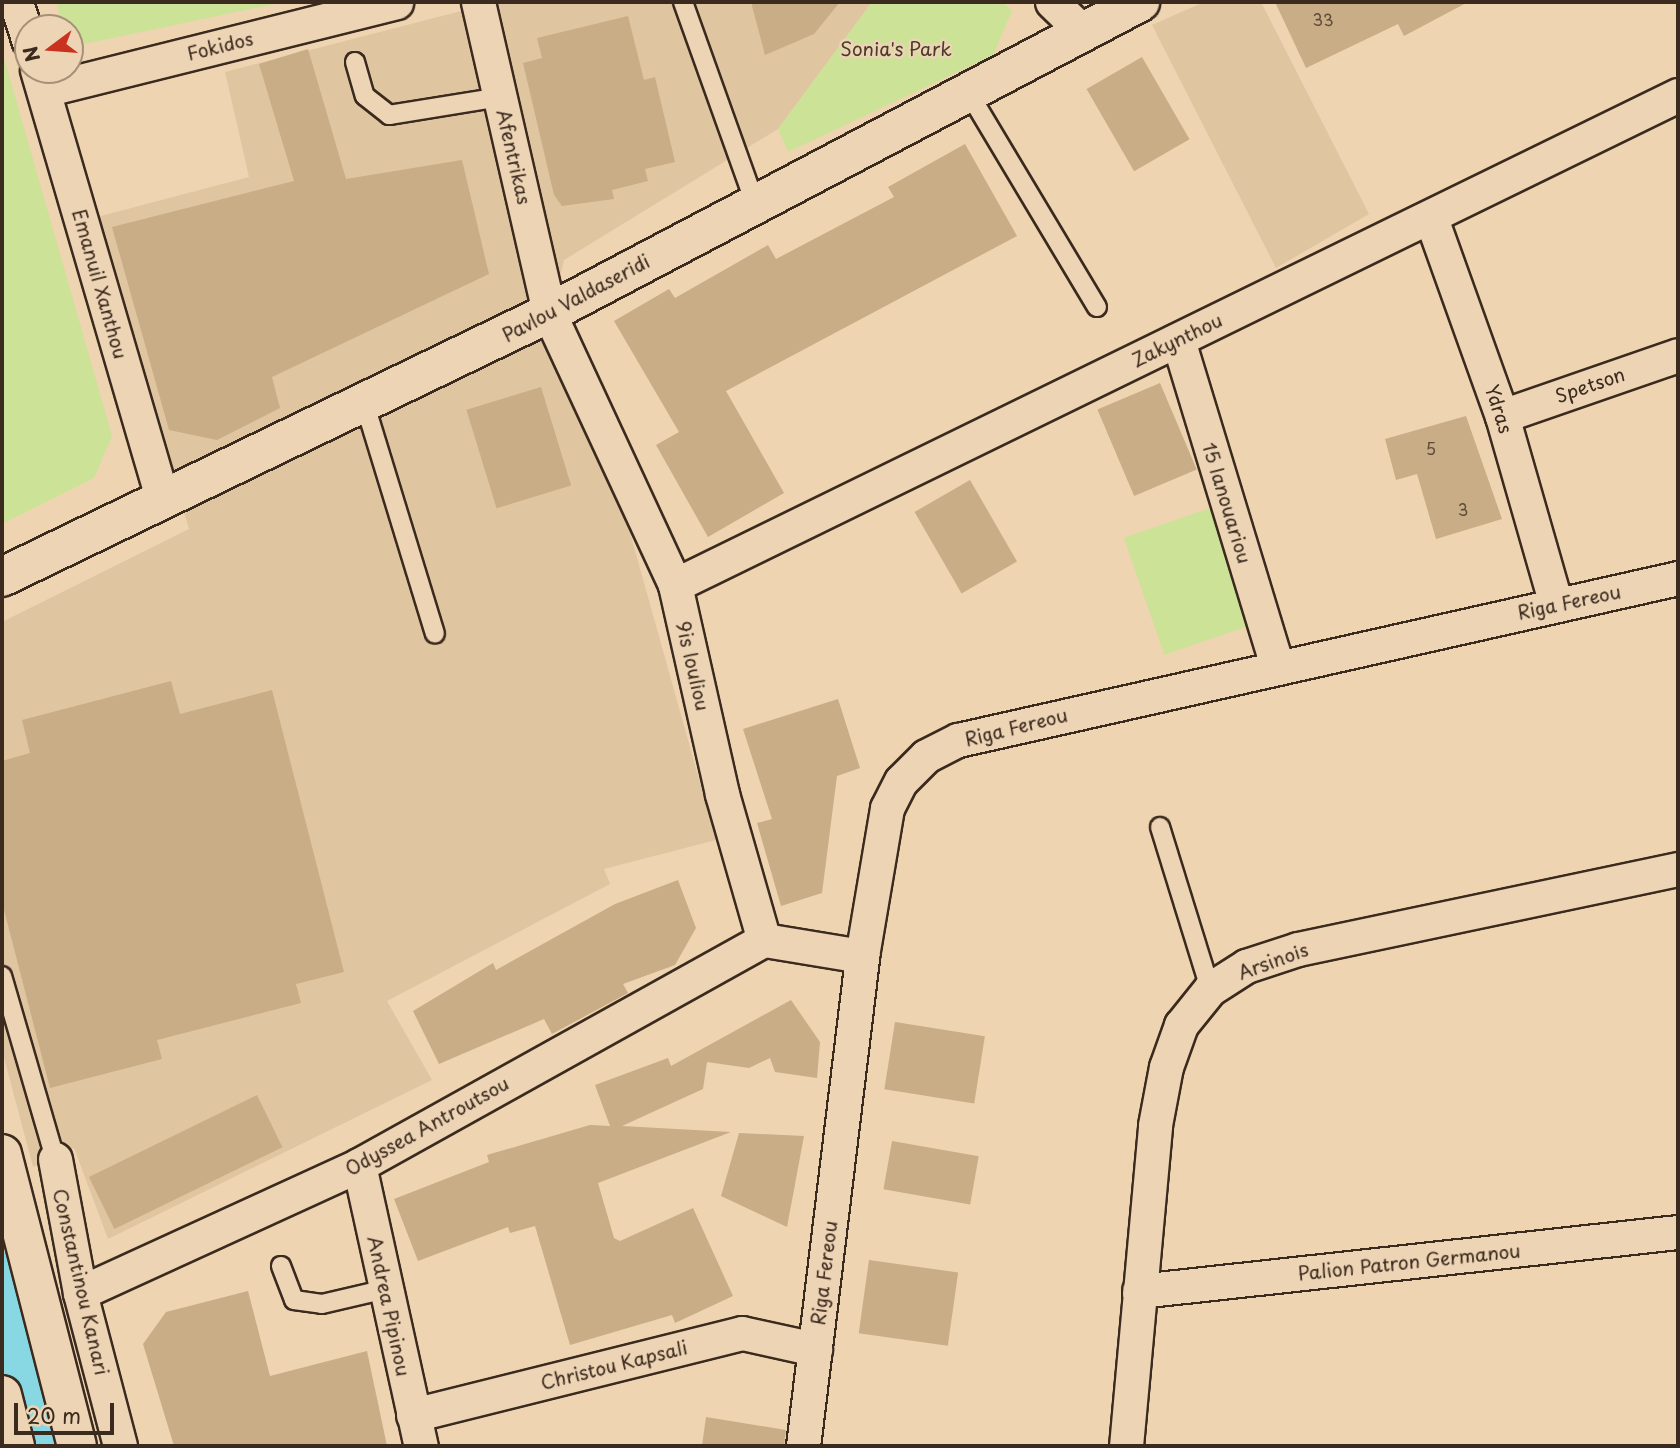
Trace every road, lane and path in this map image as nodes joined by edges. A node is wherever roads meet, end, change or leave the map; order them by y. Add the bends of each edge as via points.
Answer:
1 (396, 2) edge
2 (478, 2) edge
3 (683, 2) edge
4 (1052, 2) edge
5 (1140, 2) edge
6 (1080, 29) junction
7 (355, 62) dead end
8 (84, 71) edge
9 (42, 84) edge
10 (967, 90) junction
11 (1678, 95) edge
12 (499, 97) junction
13 (755, 203) junction
14 (1431, 218) junction
15 (1097, 307) dead end
16 (550, 313) junction
17 (1178, 340) junction
18 (1678, 355) edge
19 (365, 405) junction
20 (1503, 416) junction
21 (162, 498) junction
22 (2, 577) edge
23 (1678, 578) edge
24 (675, 585) junction
25 (1556, 604) junction
26 (435, 634) dead end
27 (1277, 666) junction
28 (1160, 828) dead end
29 (1678, 869) edge
30 (764, 940) junction
31 (862, 956) junction
32 (2, 976) edge
33 (1210, 989) junction
34 (2, 1154) edge
35 (55, 1159) joint
36 (359, 1165) junction
37 (1677, 1240) edge
38 (281, 1266) dead end
39 (386, 1289) junction
40 (1139, 1291) junction
41 (80, 1293) junction
42 (815, 1349) junction
43 (2, 1395) edge
44 (417, 1431) edge
45 (15, 1446) edge
46 (77, 1446) edge
47 (120, 1446) edge
48 (803, 1446) edge
49 (1126, 1446) edge

1 - 8 street, Fokidos
2 - 12 street, Afentrikas
3 - 13 lane
4 - 6 street
5 - 6 street, Pavlou Valdaseridi
6 - 10 street, Pavlou Valdaseridi
7 - 12 lane via 365,96 389,115
9 - 21 street, Emanuil Xanthou
10 - 13 street, Pavlou Valdaseridi
10 - 15 lane
11 - 14 street, Zakynthou
12 - 16 street, Afentrikas
13 - 16 street, Pavlou Valdaseridi
14 - 17 street, Zakynthou
14 - 20 street, Ydras
16 - 19 street, Pavlou Valdaseridi
16 - 24 street, 9is Iouliou
17 - 24 street, Zakynthou
17 - 27 street, 15 Ianouariou
18 - 20 street, Spetson
19 - 21 street, Pavlou Valdaseridi
19 - 26 lane
20 - 25 street, Ydras
21 - 22 street, Pavlou Valdaseridi
23 - 25 street, Riga Fereou
24 - 30 street, 9is Iouliou via 722,794
25 - 27 street, Riga Fereou
27 - 31 street, Riga Fereou via 958,740 926,756 901,781 887,808
28 - 33 lane
29 - 33 street, Arsinois via 1298,949 1247,966
30 - 31 street
30 - 36 street, Odyssea Antroutsou
31 - 42 street, Riga Fereou
32 - 35 lane
33 - 40 street, Arsinois via 1181,1025 1166,1067
34 - 46 street
35 - 41 street, Constantinou Kanari
36 - 39 street, Andrea Pipinou
36 - 41 street, Odyssea Antroutsou
37 - 40 street, Palion Patron Germanou
38 - 39 lane via 294,1300 322,1304
39 - 44 street, Andrea Pipinou
40 - 49 street, Arsinois
41 - 47 street, Constantinou Kanari
42 - 44 street, Christou Kapsali via 741,1333
42 - 48 street, Riga Fereou
43 - 45 street

